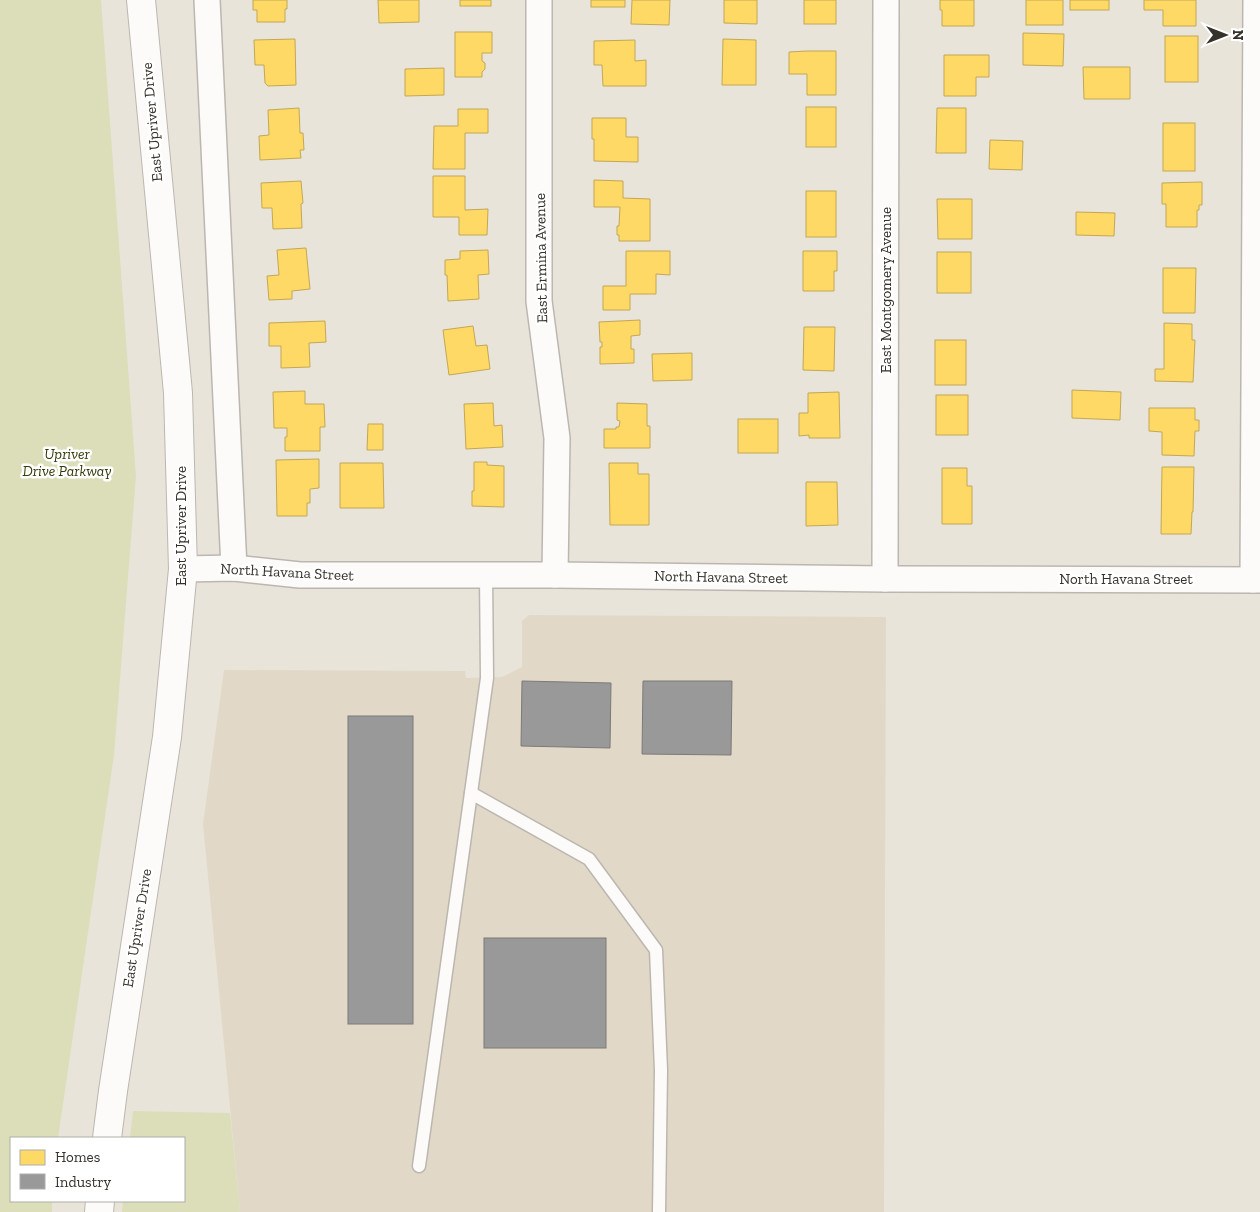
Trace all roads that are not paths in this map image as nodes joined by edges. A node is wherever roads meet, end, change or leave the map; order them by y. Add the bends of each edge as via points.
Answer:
1 (141, 0) edge
2 (207, 0) edge
3 (539, 0) edge
4 (886, 0) edge
5 (1256, 0) edge
6 (234, 568) junction
7 (183, 569) junction
8 (486, 575) junction
9 (555, 575) junction
10 (885, 579) junction
11 (1256, 580) edge
12 (471, 792) junction
13 (107, 1137) edge
14 (420, 1166) dead end
15 (659, 1212) edge

1 - 7 street, East Upriver Drive via 178,393
2 - 6 street
3 - 9 street, East Ermina Avenue via 539,302 557,438
4 - 10 street, East Montgomery Avenue
5 - 11 street
6 - 7 street, North Havana Street
6 - 8 street, North Havana Street via 300,575
7 - 13 street, East Upriver Drive via 166,737
8 - 9 street, North Havana Street
8 - 12 lane via 487,678
9 - 10 street, North Havana Street
10 - 11 street, North Havana Street
12 - 14 lane
12 - 15 lane via 589,859 656,950 661,1070

